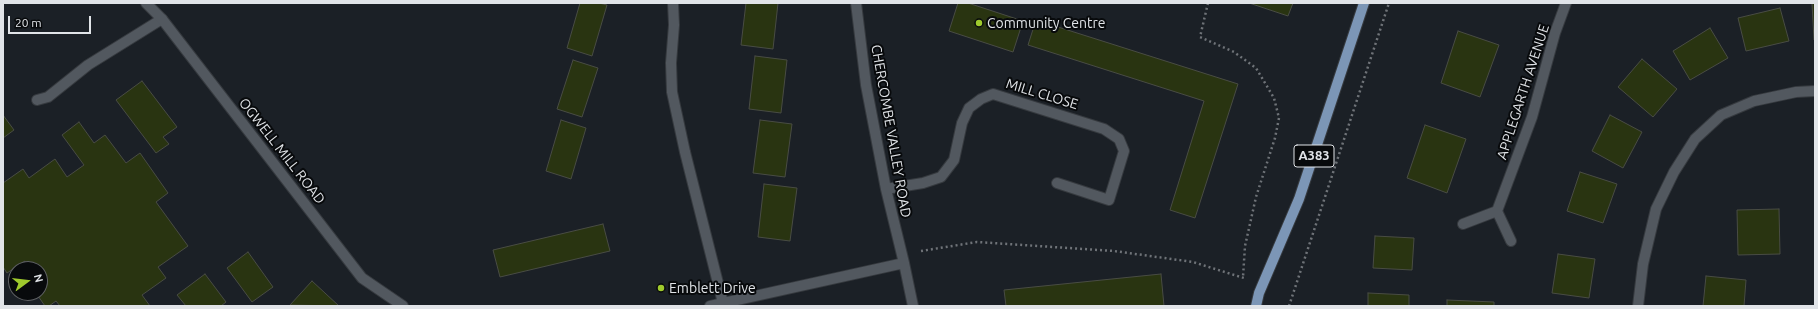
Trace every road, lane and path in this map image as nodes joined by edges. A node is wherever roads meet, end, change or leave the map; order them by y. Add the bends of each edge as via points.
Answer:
1 (146, 3) edge
2 (673, 3) edge
3 (856, 3) edge
4 (1208, 3) edge
5 (1364, 3) edge
6 (1388, 3) edge
7 (1566, 3) edge
8 (162, 19) junction
9 (1815, 91) edge
10 (37, 100) dead end
11 (1057, 183) dead end
12 (886, 189) junction
13 (1497, 211) junction
14 (1463, 224) dead end
15 (1511, 241) dead end
16 (902, 259) junction
17 (1243, 277) junction
18 (1259, 292) junction
19 (723, 303) junction
20 (403, 306) edge
21 (710, 306) edge
22 (913, 306) edge
23 (1256, 306) edge
24 (1289, 306) edge
25 (1638, 306) edge

1 - 8 street, OGWELL MILL ROAD
2 - 19 street via 672,92
3 - 12 street, CHERCOMBE VALLEY ROAD via 866,85
4 - 17 path via 1200,37 1234,52 1256,68 1274,98 1279,118 1256,197 1245,246
5 - 18 main road, A383 via 1299,199
6 - 24 path
7 - 13 street, APPLEGARTH AVENUE via 1532,117
8 - 10 street via 88,65 48,97
8 - 20 street, OGWELL MILL ROAD via 362,278
9 - 25 street via 1796,92 1754,101 1721,115 1695,139 1674,172 1656,209 1643,264
11 - 12 street, MILL CLOSE via 1109,200 1124,151 1119,139 1104,129 993,94 969,108 962,123 954,160 940,177 923,183
12 - 16 street, CHERCOMBE VALLEY ROAD
13 - 14 street
13 - 15 street
16 - 17 path via 976,242 1114,250 1193,262
16 - 19 street
16 - 22 street
17 - 18 path
18 - 23 main road, A383
19 - 21 street

